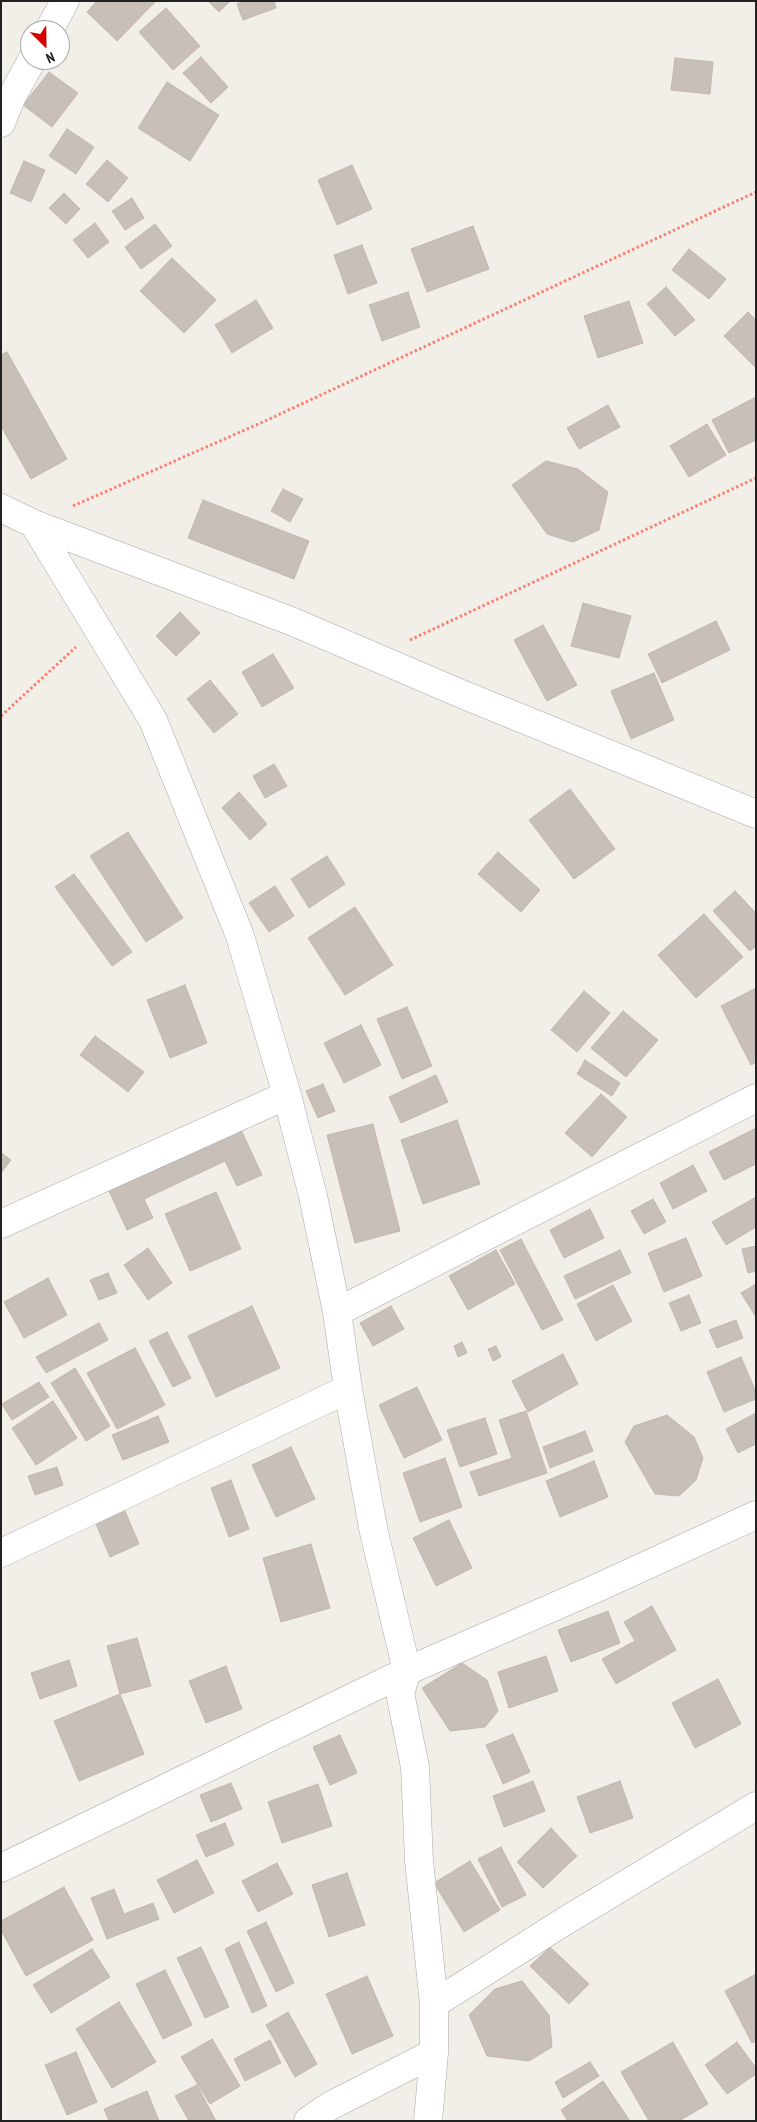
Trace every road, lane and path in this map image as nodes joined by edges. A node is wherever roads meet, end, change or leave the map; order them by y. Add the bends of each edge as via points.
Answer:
1 (65, 1) edge
2 (55, 20) edge
3 (26, 70) edge
4 (1, 123) edge
5 (756, 192) edge
6 (756, 478) edge
7 (1, 508) edge
8 (34, 524) junction
9 (97, 628) junction
10 (376, 657) junction
11 (1, 716) edge
12 (756, 814) edge
13 (286, 1095) junction
14 (756, 1098) edge
15 (1, 1224) edge
16 (337, 1312) junction
17 (348, 1389) junction
18 (756, 1515) edge
19 (1, 1553) edge
20 (406, 1671) junction
21 (756, 1806) edge
22 (1, 1868) edge
23 (434, 2004) junction
24 (434, 2053) junction
25 (308, 2121) edge
26 (428, 2121) edge

1 - 2 street
3 - 4 street
5 - 8 path via 262,422
6 - 10 path
7 - 8 street
8 - 9 street
8 - 10 street via 291,621
9 - 11 path
9 - 13 street via 153,720 240,936
10 - 12 street
13 - 15 street
13 - 16 street via 313,1196
14 - 16 street
16 - 17 street
17 - 19 street
17 - 20 street via 373,1528
18 - 20 street
20 - 22 street
20 - 23 street via 400,1693 415,1767 419,1861
21 - 23 street
23 - 24 street
24 - 25 street via 330,2106
24 - 26 street

